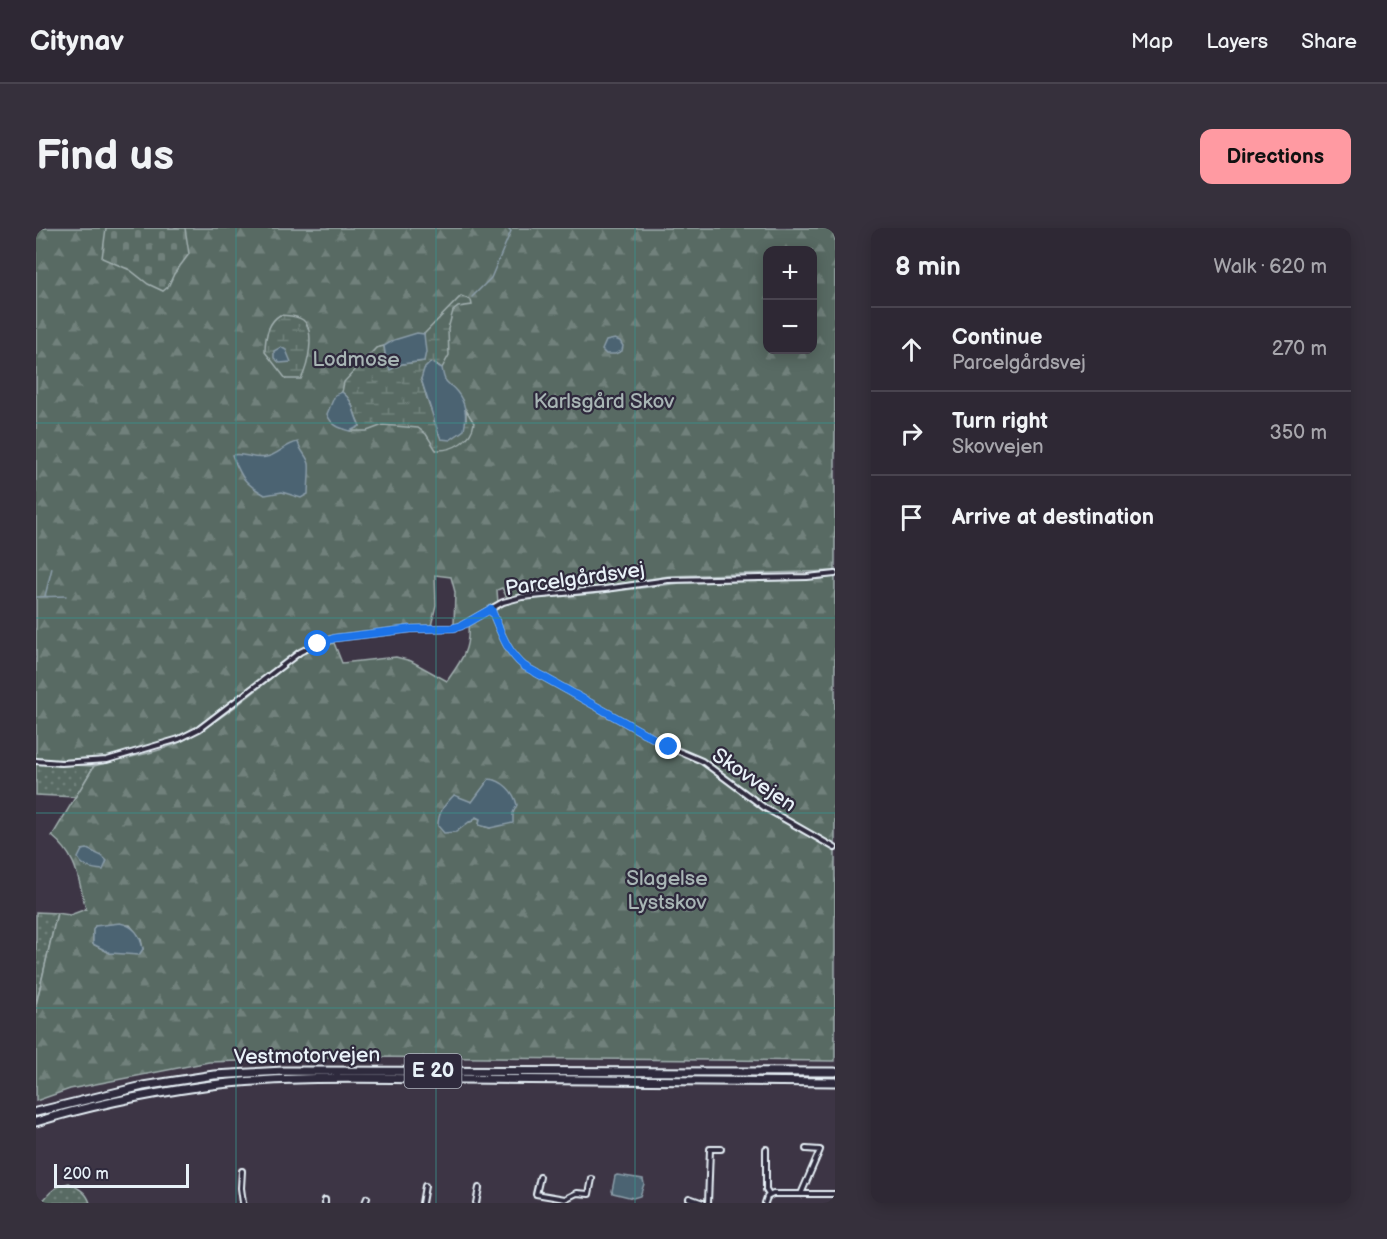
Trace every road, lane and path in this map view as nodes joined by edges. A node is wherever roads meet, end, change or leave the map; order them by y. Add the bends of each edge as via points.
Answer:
1 (835, 574) edge
2 (491, 609) junction
3 (36, 761) edge
4 (835, 848) edge
5 (835, 1072) edge
6 (835, 1082) edge
7 (36, 1112) edge
8 (36, 1122) edge
9 (721, 1149) dead end
10 (766, 1149) dead end
11 (806, 1149) dead end
12 (242, 1171) dead end
13 (540, 1177) dead end
14 (592, 1179) dead end
15 (425, 1186) dead end
16 (479, 1188) dead end
17 (801, 1194) junction
18 (835, 1194) edge
19 (769, 1195) junction
20 (689, 1198) dead end
21 (566, 1201) edge
22 (243, 1203) edge
23 (422, 1203) edge
24 (476, 1203) edge
25 (703, 1203) edge
26 (708, 1203) edge
27 (765, 1203) edge

1 - 2 street, Parcelgårdsvej via 668,580 522,597
2 - 3 street, Parcelgårdsvej via 453,628 335,638 318,644 300,652 199,729 156,747 107,760
2 - 4 street, Skovvejen via 506,646 524,666 669,747 702,761 765,808
5 - 7 highway, Vestmotorvejen / E 20 via 284,1071 214,1075 143,1086
6 - 8 highway, Vestmotorvejen / E 20 via 278,1081 140,1096
9 - 26 street via 710,1149
10 - 19 street
11 - 17 street via 820,1150
12 - 22 street
13 - 21 street via 536,1194
14 - 21 street via 589,1194 577,1193
15 - 23 street
16 - 24 street
17 - 18 street
17 - 19 street
19 - 27 street
20 - 25 street

